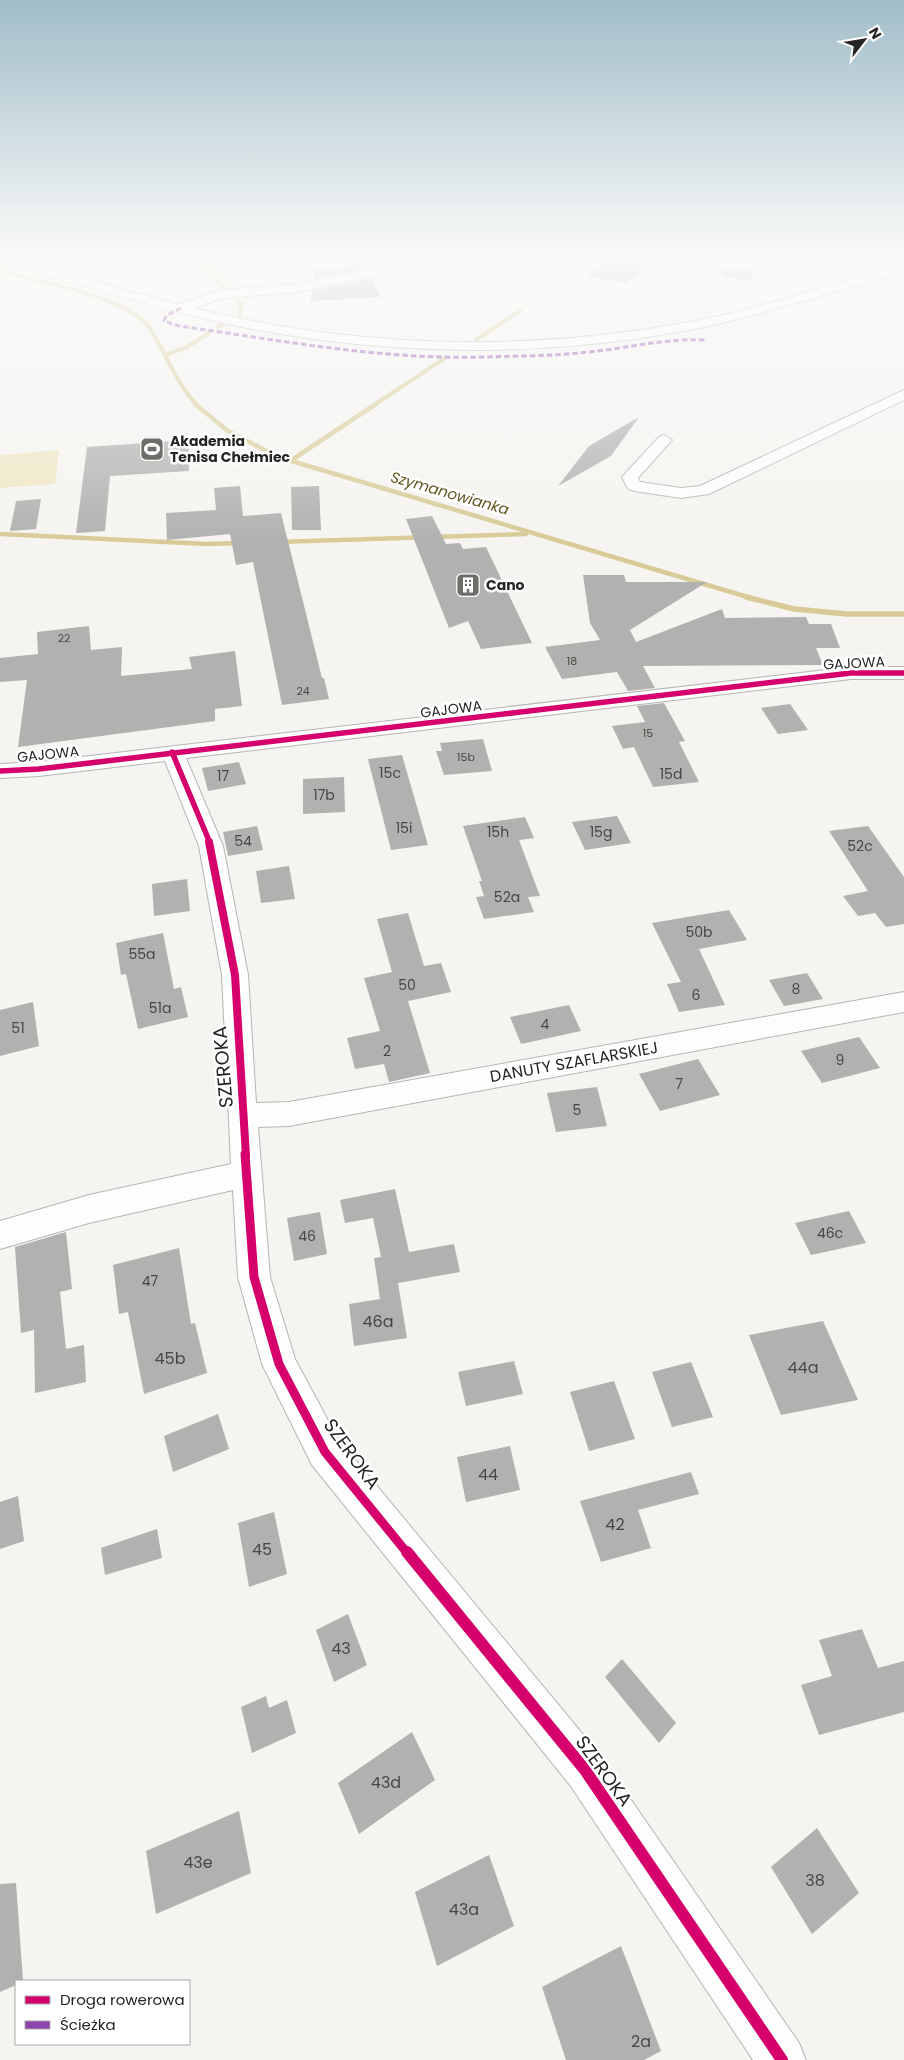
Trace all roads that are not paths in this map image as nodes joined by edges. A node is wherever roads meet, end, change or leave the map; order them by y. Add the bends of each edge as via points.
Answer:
1 (904, 394) edge
2 (664, 440) dead end
3 (904, 673) edge
4 (172, 752) junction
5 (0, 771) edge
6 (904, 1002) edge
7 (244, 1115) junction
8 (246, 1174) junction
9 (0, 1235) edge
10 (782, 2060) edge

1 - 2 street via 703,491 681,493 634,486 630,477
3 - 4 street, GAJOWA via 803,678
4 - 5 street, GAJOWA
4 - 7 street, SZEROKA via 211,846 235,975
6 - 7 street, DANUTY SZAFLARSKIEJ via 288,1114
7 - 8 street, SZEROKA
8 - 9 street via 89,1210
8 - 10 street, SZEROKA via 254,1277 279,1364 325,1452 585,1770

